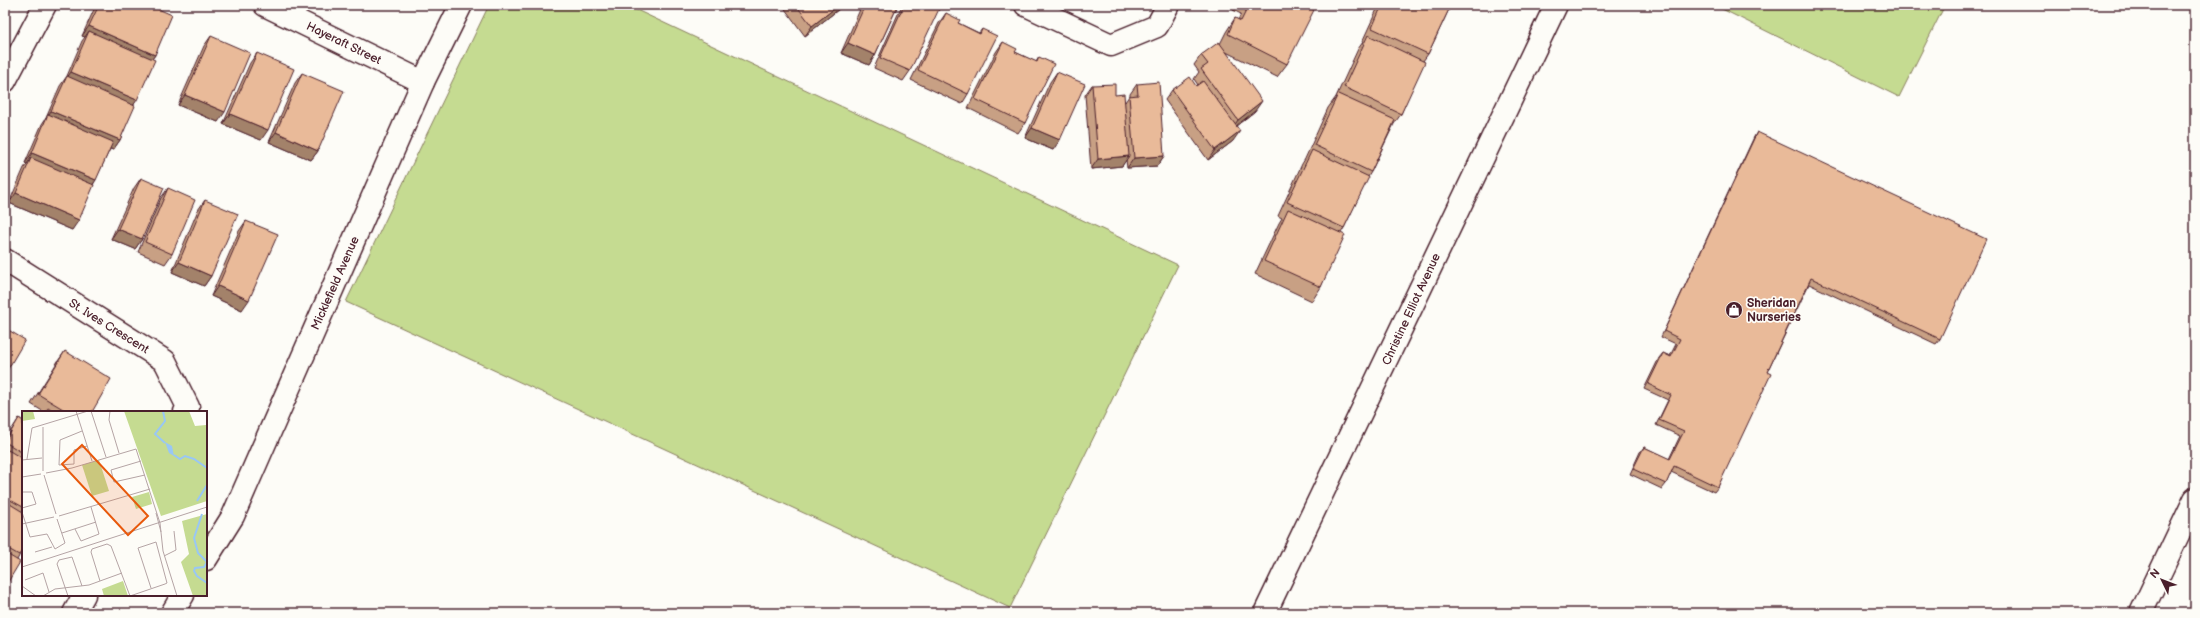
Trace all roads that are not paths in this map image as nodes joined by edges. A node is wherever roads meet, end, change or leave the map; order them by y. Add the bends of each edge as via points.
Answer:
1 (45, 5) edge
2 (265, 5) edge
3 (461, 5) edge
4 (1026, 5) edge
5 (1168, 5) edge
6 (1556, 5) edge
7 (5, 81) edge
8 (423, 82) junction
9 (5, 260) edge
10 (186, 411) edge
11 (2195, 499) edge
12 (207, 557) edge
13 (83, 596) edge
14 (182, 596) edge
15 (74, 613) edge
16 (172, 613) edge
17 (1265, 613) edge
18 (2141, 613) edge

1 - 7 street
2 - 8 street, Hayeraft Street
3 - 8 street, Micklefield Avenue
4 - 5 street via 1111,45 1157,26
6 - 17 street, Christine Elliot Avenue
8 - 12 street, Micklefield Avenue via 233,516
9 - 10 street, St. Ives Crescent via 165,361 188,407
11 - 18 street
13 - 15 street
14 - 16 street

